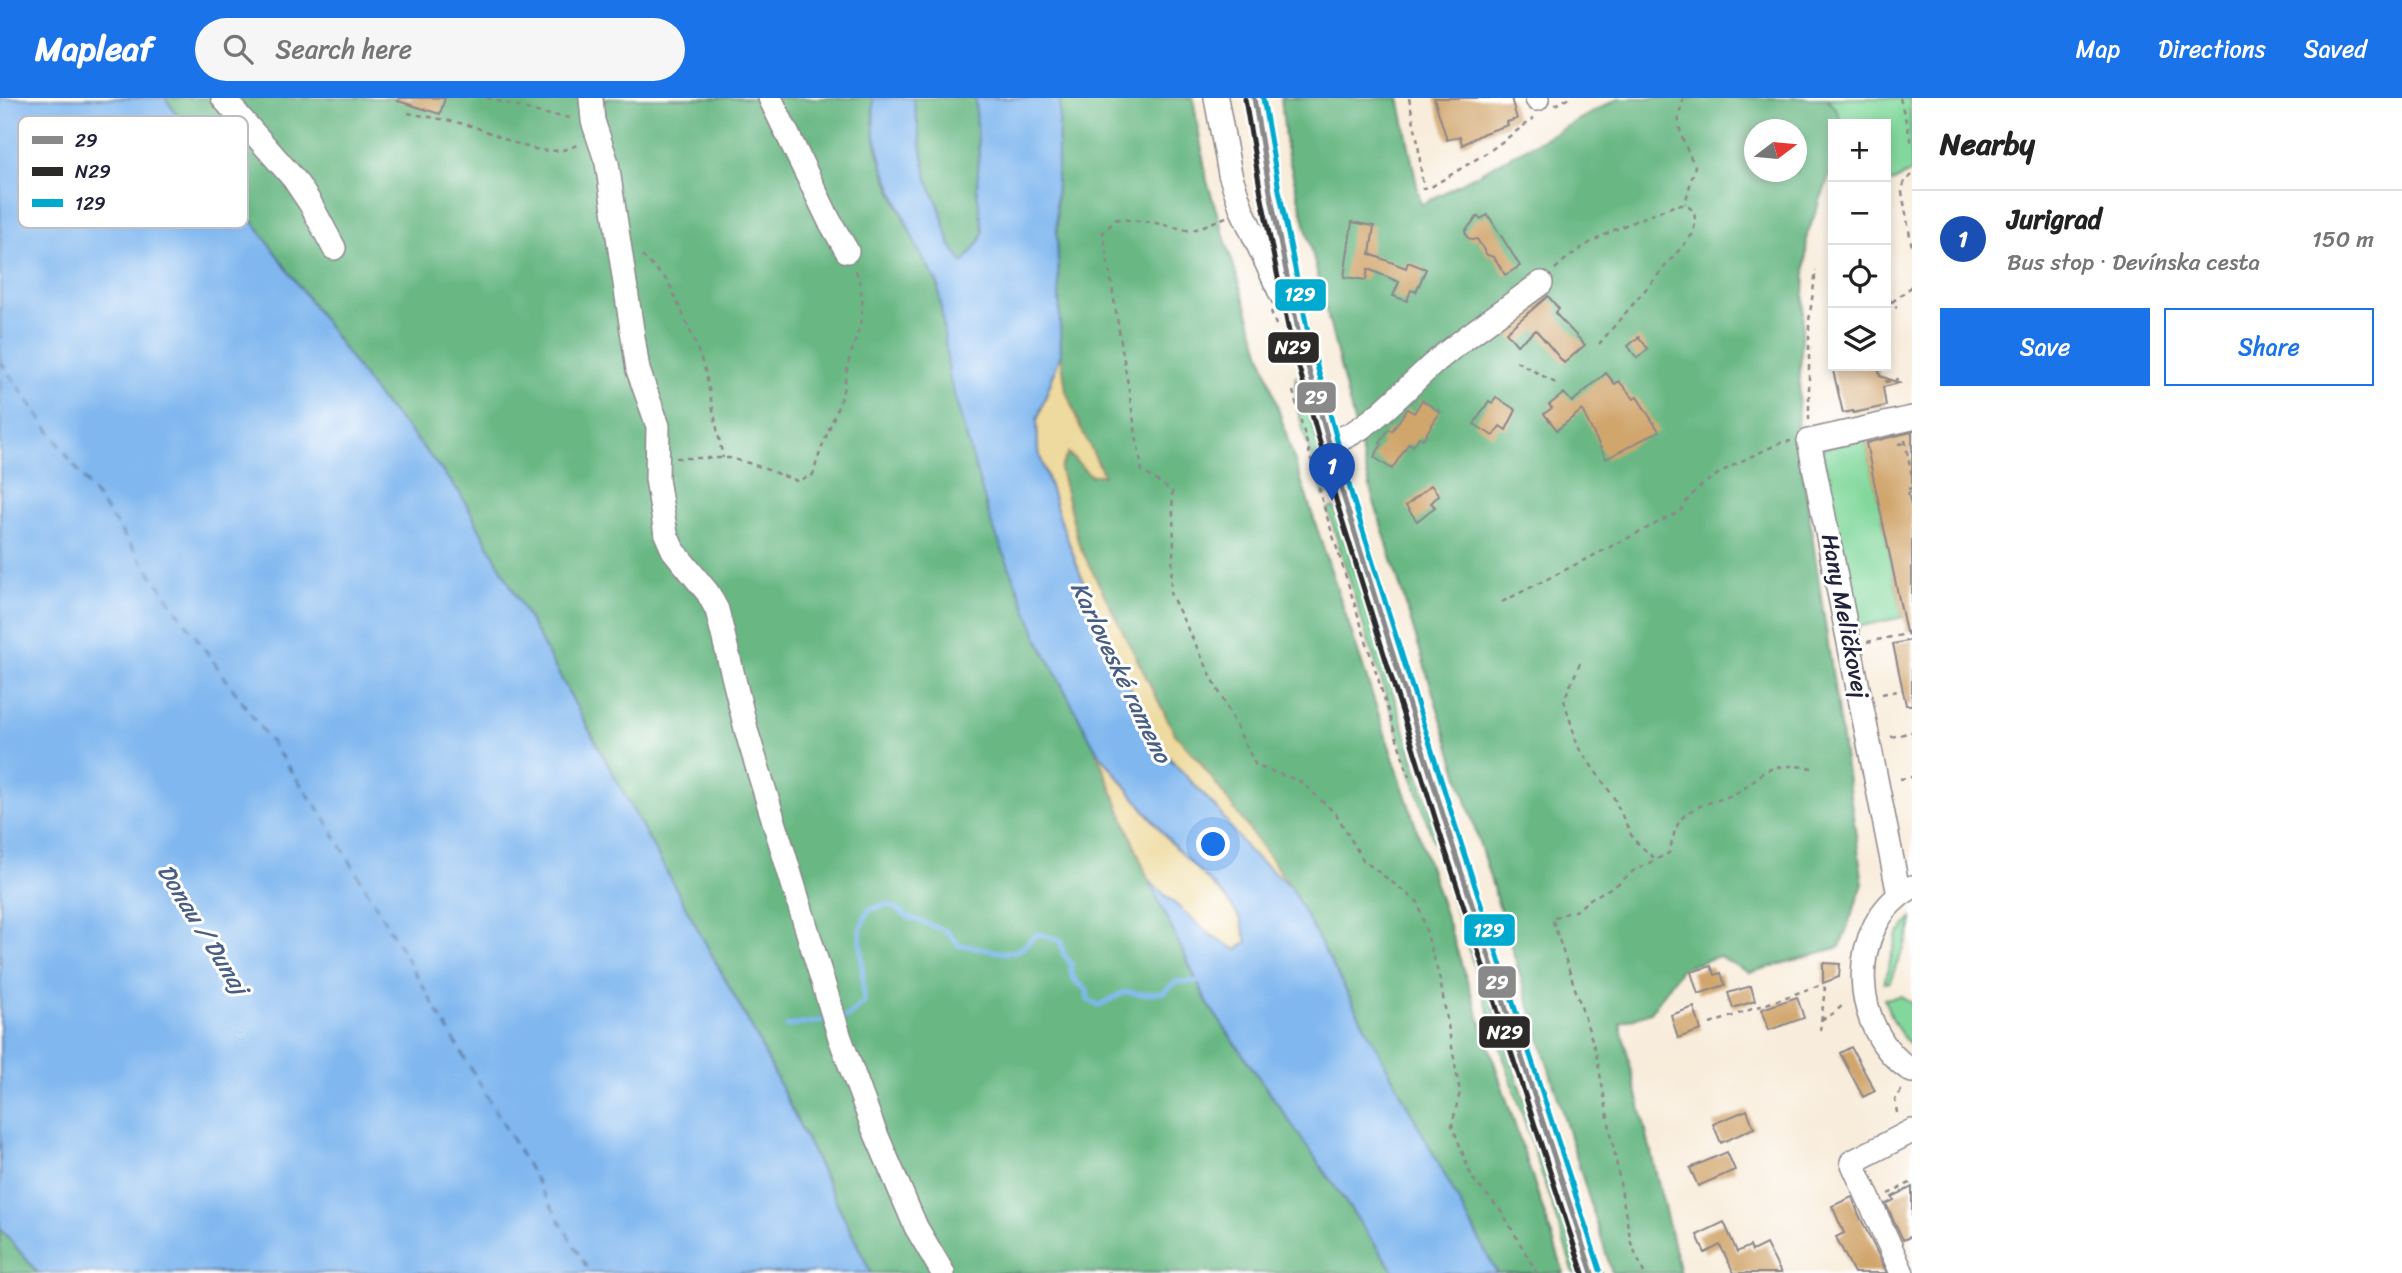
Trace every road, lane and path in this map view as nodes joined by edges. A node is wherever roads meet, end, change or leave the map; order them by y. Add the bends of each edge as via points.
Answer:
1 (223, 98) edge
2 (487, 98) edge
3 (771, 98) edge
4 (1254, 98) edge
5 (1264, 98) edge
6 (1409, 98) edge
7 (1569, 98) edge
8 (1683, 98) edge
9 (1900, 98) edge
10 (1540, 105) edge
11 (408, 113) dead end
12 (239, 116) edge
13 (593, 117) edge
14 (1219, 117) edge
15 (248, 127) edge
16 (1258, 127) junction
17 (1912, 144) edge
18 (1912, 175) edge
19 (1685, 204) junction
20 (1232, 214) dead end
21 (1908, 218) junction
22 (1912, 224) edge
23 (1912, 247) edge
24 (334, 248) dead end
25 (847, 251) joint
26 (638, 252) dead end
27 (1816, 270) dead end
28 (1912, 280) edge
29 (1541, 283) joint
30 (1892, 303) joint
31 (1897, 308) dead end
32 (1298, 330) junction
33 (1599, 344) dead end
34 (1516, 361) dead end
35 (1898, 379) dead end
36 (1885, 382) dead end
37 (1559, 385) dead end
38 (1908, 427) edge
39 (1810, 440) junction
40 (1329, 443) junction
41 (1905, 443) junction
42 (1898, 444) dead end
43 (657, 451) junction
44 (723, 458) junction
45 (1910, 466) junction
46 (1903, 467) dead end
47 (1912, 477) edge
48 (1502, 602) dead end
49 (1911, 633) edge
50 (1910, 640) edge
51 (1851, 645) junction
52 (1580, 663) dead end
53 (1903, 690) dead end
54 (1882, 694) dead end
55 (1912, 732) edge
56 (1891, 737) dead end
57 (1812, 768) dead end
58 (1912, 777) edge
59 (1900, 779) dead end
60 (1654, 858) junction
61 (1906, 891) edge
62 (1844, 1004) dead end
63 (1821, 1020) junction
64 (1710, 1024) dead end
65 (1820, 1031) dead end
66 (1907, 1080) edge
67 (1905, 1122) edge
68 (1911, 1184) edge
69 (1870, 1203) junction
70 (943, 1273) edge
71 (1537, 1273) edge
72 (1592, 1273) edge
73 (1644, 1273) edge
74 (1902, 1273) edge

1 - 12 street
2 - 13 path via 544,114
3 - 25 street
4 - 16 street
5 - 16 street
6 - 10 path via 1423,188 1432,187 1491,150
7 - 10 path
8 - 19 path via 1679,115 1684,144 1696,166
9 - 17 path
11 - 13 path via 469,125 552,152 567,150
13 - 43 street via 607,163 638,370 658,426
14 - 16 street
14 - 32 street via 1242,210
15 - 24 street via 294,179
16 - 32 street
18 - 21 path via 1902,192
19 - 29 path via 1589,242
19 - 33 path via 1696,217 1692,235
20 - 71 path via 1192,231 1117,219 1103,232 1142,471 1172,491 1170,593 1256,766 1300,781 1336,814 1363,860 1418,902 1440,980 1460,1092 1452,1125 1472,1178 1503,1212
21 - 22 path
21 - 23 path
25 - 44 path via 860,284 861,328 813,475 797,481
26 - 44 path via 668,281 692,335 705,370
27 - 39 path via 1809,321
28 - 30 path via 1910,288
29 - 40 street via 1444,354 1390,405 1342,440
30 - 31 path
32 - 40 street
34 - 37 path
35 - 36 path
38 - 39 street
38 - 41 path
39 - 48 path via 1782,442 1712,478 1688,497 1681,511
39 - 51 street, Hany Meličkovej
40 - 72 street via 1451,840
41 - 42 path
41 - 45 path
43 - 44 path via 679,459
43 - 70 street via 666,534 716,610 747,733 840,1038 916,1227
45 - 46 path
45 - 47 path
49 - 50 path
49 - 51 path
51 - 61 street, Hany Meličkovej
52 - 60 path via 1564,700 1578,747 1613,796 1633,839
53 - 54 path
55 - 56 path
57 - 60 path via 1776,767 1714,803 1702,804 1681,818 1669,853
58 - 59 path
60 - 73 path via 1577,910 1552,918 1596,1052 1631,1243
61 - 66 street, Hany Meličkovej via 1873,930 1863,984 1869,1014
62 - 63 path
63 - 64 path via 1825,988 1817,986
63 - 65 path
66 - 67 path via 1895,1100
67 - 69 street via 1852,1162
68 - 69 path
69 - 74 street

